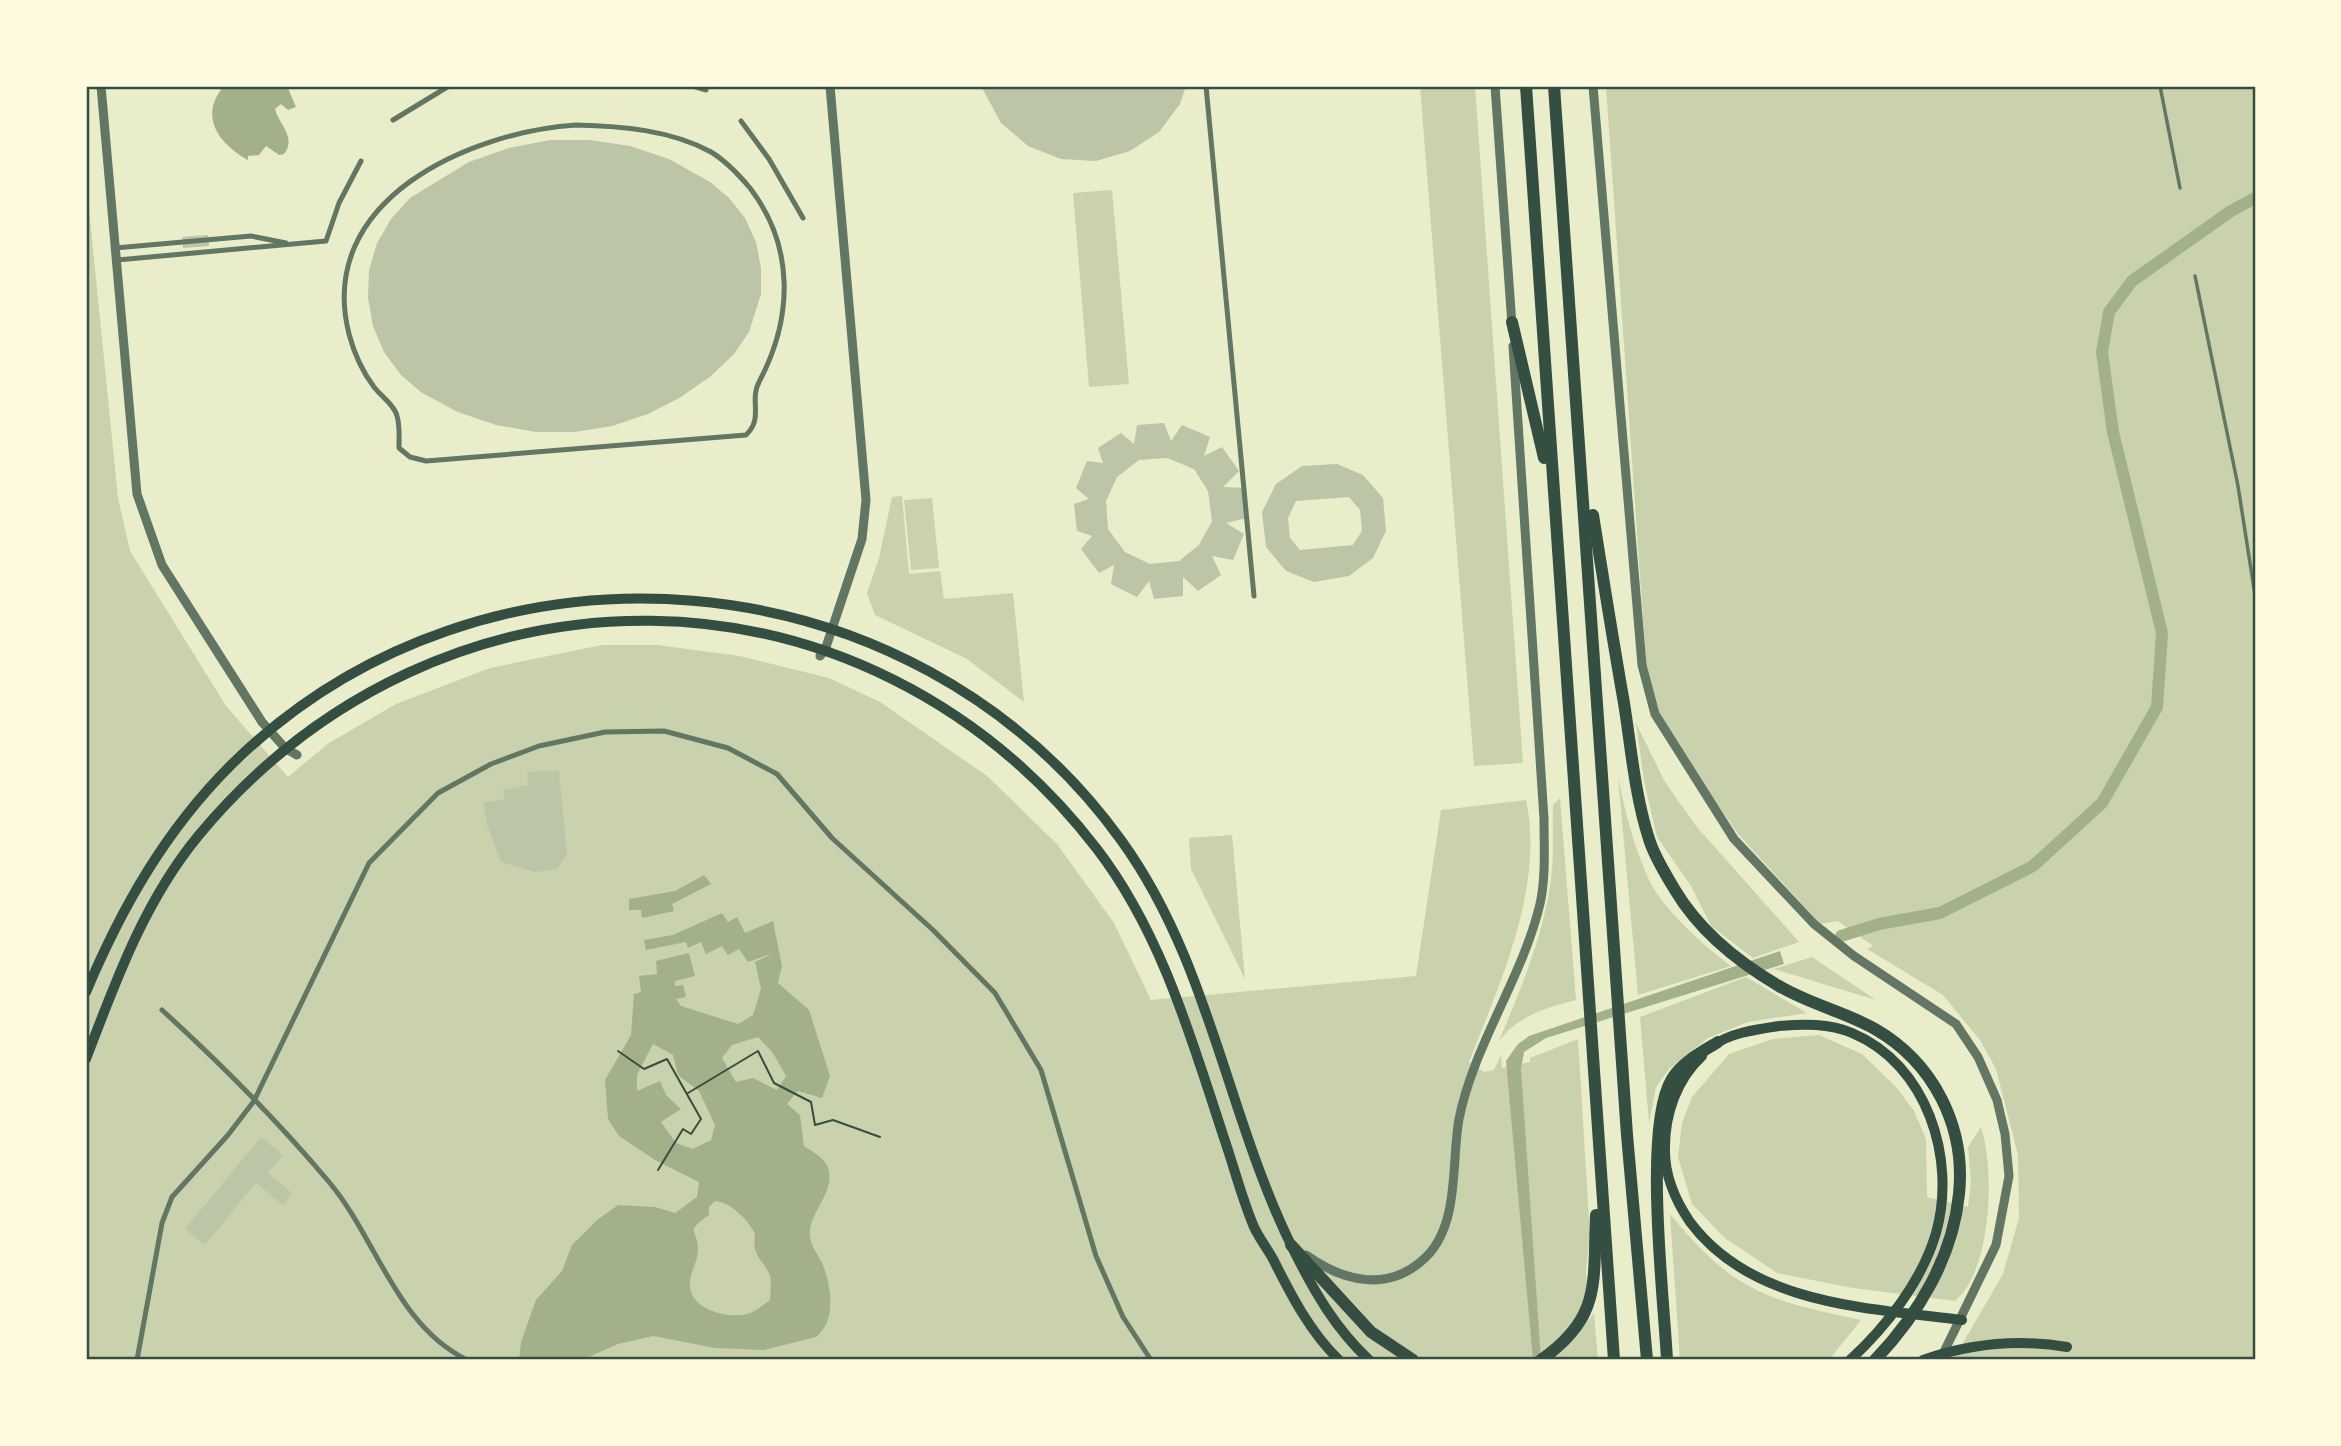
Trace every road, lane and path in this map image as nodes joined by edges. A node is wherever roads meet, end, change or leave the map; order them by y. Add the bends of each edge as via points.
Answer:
1 (101, 86) edge
2 (449, 86) edge
3 (693, 86) edge
4 (830, 86) edge
5 (1206, 86) edge
6 (1495, 86) edge
7 (1526, 86) edge
8 (1554, 86) edge
9 (1593, 86) edge
10 (2160, 86) edge
11 (706, 90) dead end
12 (393, 120) dead end
13 (741, 121) dead end
14 (361, 161) dead end
15 (2180, 188) dead end
16 (803, 218) dead end
17 (293, 244) junction
18 (115, 248) junction
19 (116, 260) junction
20 (2195, 276) dead end
21 (1512, 322) junction
22 (391, 407) joint
23 (1580, 440) junction
24 (1552, 492) junction
25 (2255, 595) edge
26 (1254, 596) dead end
27 (833, 629) junction
28 (822, 653) junction
29 (271, 731) junction
30 (285, 747) junction
31 (297, 755) dead end
32 (86, 992) edge
33 (162, 1010) dead end
34 (1718, 1042) junction
35 (618, 1051) dead end
36 (86, 1059) edge
37 (688, 1093) junction
38 (254, 1101) junction
39 (880, 1137) dead end
40 (1599, 1159) junction
41 (658, 1170) dead end
42 (1291, 1245) junction
43 (1962, 1320) junction
44 (2067, 1348) dead end
45 (137, 1360) edge
46 (467, 1360) edge
47 (1150, 1360) edge
48 (1339, 1360) edge
49 (1369, 1360) edge
50 (1413, 1360) edge
51 (1541, 1360) edge
52 (1614, 1360) edge
53 (1647, 1360) edge
54 (1667, 1360) edge
55 (1850, 1360) edge
56 (1875, 1360) edge
57 (1923, 1360) edge
58 (1937, 1360) edge

1 - 18 street
2 - 12 street
3 - 11 street
4 - 27 street via 866,500 862,539
5 - 26 street
6 - 21 street
7 - 24 highway
8 - 23 highway
9 - 43 street via 1642,665 1656,714 1734,839 1814,924 1955,1024 1978,1057 2006,1134 2009,1176 1996,1245
10 - 15 lane
13 - 16 street
14 - 17 street via 338,204 326,241
17 - 18 street via 251,236
17 - 19 street
18 - 19 street
19 - 29 street via 137,494 162,565
20 - 25 lane
21 - 24 highway
21 - 42 street via 1544,819 1539,906 1468,1084 1455,1142 1450,1202 1442,1232 1429,1255 1404,1274 1374,1282 1339,1274
22 - 22 street via 397,413 399,448 426,461 746,435 755,427 755,390 777,343 785,300 781,254 765,210 736,172 711,153 645,131 576,125 532,129 448,157 385,205 359,236 350,261 345,302 350,338 364,372
23 - 53 highway
23 - 56 highway via 1649,839 1676,892 1724,949 1780,987 1875,1029 1918,1061 1950,1115 1960,1158 1958,1205 1943,1258 1922,1300
24 - 40 highway
27 - 28 street
27 - 29 main road via 742,606 686,598 527,607 404,647 322,694
27 - 42 main road via 909,661 979,702 1062,770 1122,841 1188,962 1253,1153
28 - 30 main road via 784,638 698,624 632,621 551,628 459,651 395,678 356,698
28 - 48 main road via 903,684 978,731 1027,771 1099,851 1172,984 1255,1228 1321,1341
29 - 30 street
29 - 32 main road via 192,807 161,848 114,926
30 - 31 street
30 - 36 main road via 217,814 179,861 131,945
33 - 38 street
34 - 43 main road via 1685,1074 1670,1108 1665,1138 1670,1184 1685,1213 1716,1251 1752,1276 1787,1290 1866,1308
34 - 54 highway via 1672,1079 1656,1144
34 - 55 main road via 1799,1024 1853,1033 1884,1051 1920,1096 1933,1121 1941,1159 1942,1201 1936,1233 1905,1296
35 - 37 path via 644,1069 667,1059
37 - 39 path via 758,1051 774,1083 811,1102 815,1125 833,1120
37 - 41 path via 701,1119 691,1134 683,1129
38 - 45 street via 172,1196 162,1223
38 - 46 street via 331,1184 416,1320
38 - 47 street via 369,863 438,793 491,764 539,746 605,732 664,731 728,748 777,774 832,838 995,993 1041,1070 1096,1256 1123,1317
40 - 51 highway via 1592,1300 1574,1333
40 - 52 highway
42 - 49 main road via 1318,1299
42 - 50 highway via 1371,1332
43 - 58 street via 1948,1350
44 - 57 main road via 2003,1343

